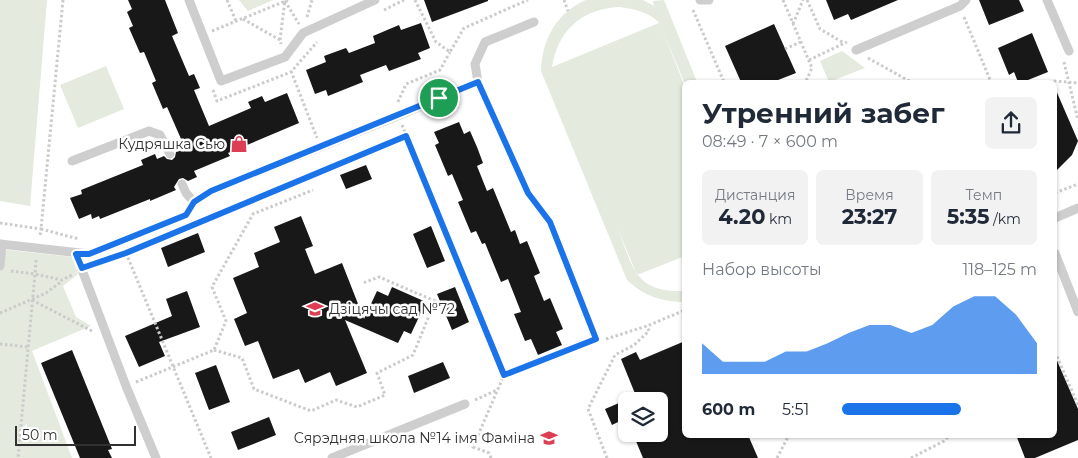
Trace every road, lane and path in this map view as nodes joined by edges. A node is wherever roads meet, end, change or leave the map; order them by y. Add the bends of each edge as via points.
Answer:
1 (63, 0) edge
2 (189, 0) edge
3 (227, 0) edge
4 (286, 0) edge
5 (375, 0) edge
6 (415, 0) edge
7 (528, 0) edge
8 (564, 0) edge
9 (700, 0) edge
10 (709, 0) edge
11 (783, 0) edge
12 (803, 0) edge
13 (807, 0) edge
14 (1047, 0) edge
15 (963, 3) edge
16 (693, 9) dead end
17 (568, 11) dead end
18 (243, 19) junction
19 (236, 21) junction
20 (534, 22) dead end
21 (793, 24) junction
22 (303, 33) junction
23 (202, 34) junction
24 (280, 40) junction
25 (801, 42) junction
26 (785, 49) dead end
27 (856, 50) junction
28 (1069, 52) dead end
29 (285, 57) junction
30 (988, 76) junction
31 (723, 80) edge
32 (806, 80) edge
33 (908, 80) edge
34 (986, 80) edge
35 (990, 80) edge
36 (1057, 81) edge
37 (478, 82) junction
38 (1078, 82) edge
39 (400, 115) junction
40 (411, 122) dead end
41 (402, 125) junction
42 (406, 136) junction
43 (317, 138) dead end
44 (170, 154) dead end
45 (72, 161) dead end
46 (182, 184) dead end
47 (1078, 184) edge
48 (313, 190) dead end
49 (1057, 192) edge
50 (194, 202) junction
51 (1078, 208) edge
52 (1057, 217) edge
53 (190, 226) dead end
54 (41, 229) dead end
55 (1, 244) edge
56 (76, 254) junction
57 (118, 256) dead end
58 (1057, 257) edge
59 (0, 266) edge
60 (82, 268) junction
61 (9, 270) dead end
62 (35, 274) junction
63 (62, 280) junction
64 (362, 283) dead end
65 (32, 300) junction
66 (682, 311) edge
67 (1078, 312) edge
68 (0, 313) edge
69 (647, 326) junction
70 (585, 334) dead end
71 (96, 339) dead end
72 (596, 339) joint
73 (0, 344) edge
74 (28, 347) junction
75 (214, 350) junction
76 (1057, 357) edge
77 (173, 366) junction
78 (504, 375) junction
79 (126, 386) junction
80 (497, 390) junction
81 (465, 404) joint
82 (1078, 404) edge
83 (787, 438) edge
84 (947, 438) edge
85 (18, 458) edge
86 (156, 458) edge
87 (211, 458) edge
88 (332, 458) edge
89 (491, 458) edge
90 (607, 458) edge
91 (777, 458) edge
92 (911, 458) edge

1 - 54 path
2 - 23 lane
3 - 19 path
4 - 18 path
4 - 22 path
4 - 24 path
5 - 22 lane
6 - 7 path via 436,42 450,52 464,28
8 - 17 path
9 - 10 lane
11 - 21 path
12 - 21 path
13 - 27 path via 820,29
14 - 28 lane
15 - 27 lane
15 - 30 path
16 - 31 path
18 - 19 path
18 - 24 path
19 - 23 path
20 - 37 lane via 485,42 475,64
21 - 25 path
22 - 24 path
22 - 29 lane
23 - 29 lane via 222,81
24 - 29 path
25 - 26 path
25 - 32 path via 812,68
27 - 33 path
29 - 43 path
30 - 34 path
30 - 35 path
36 - 38 path
37 - 39 lane
37 - 72 lane via 528,193 550,222
39 - 41 path
39 - 50 lane via 211,191
40 - 41 path
41 - 42 path
42 - 53 path
42 - 78 path
44 - 45 lane via 160,136 150,131
46 - 50 lane
47 - 49 path
48 - 75 path via 253,214 212,287 226,321
50 - 56 lane via 186,215 89,254
51 - 52 lane
55 - 56 lane
55 - 59 lane
56 - 60 lane
57 - 77 path via 126,253
58 - 67 lane
60 - 63 path
60 - 79 lane
61 - 62 path
62 - 63 path
62 - 65 path
63 - 65 path
64 - 75 path via 380,277 435,301 413,354 377,373 385,394 357,407 336,400 311,411 254,389 242,358
65 - 68 path
65 - 71 path via 92,331
65 - 74 path
66 - 69 path
69 - 72 path via 608,339
69 - 90 path via 649,331 644,336 615,355 588,409
70 - 78 path via 588,341
73 - 74 path
74 - 85 path
75 - 77 path
76 - 82 path
77 - 79 path
77 - 87 path
78 - 80 path
79 - 86 lane
80 - 81 path
80 - 89 path via 473,446 489,453
81 - 88 lane
83 - 91 path
84 - 92 path

